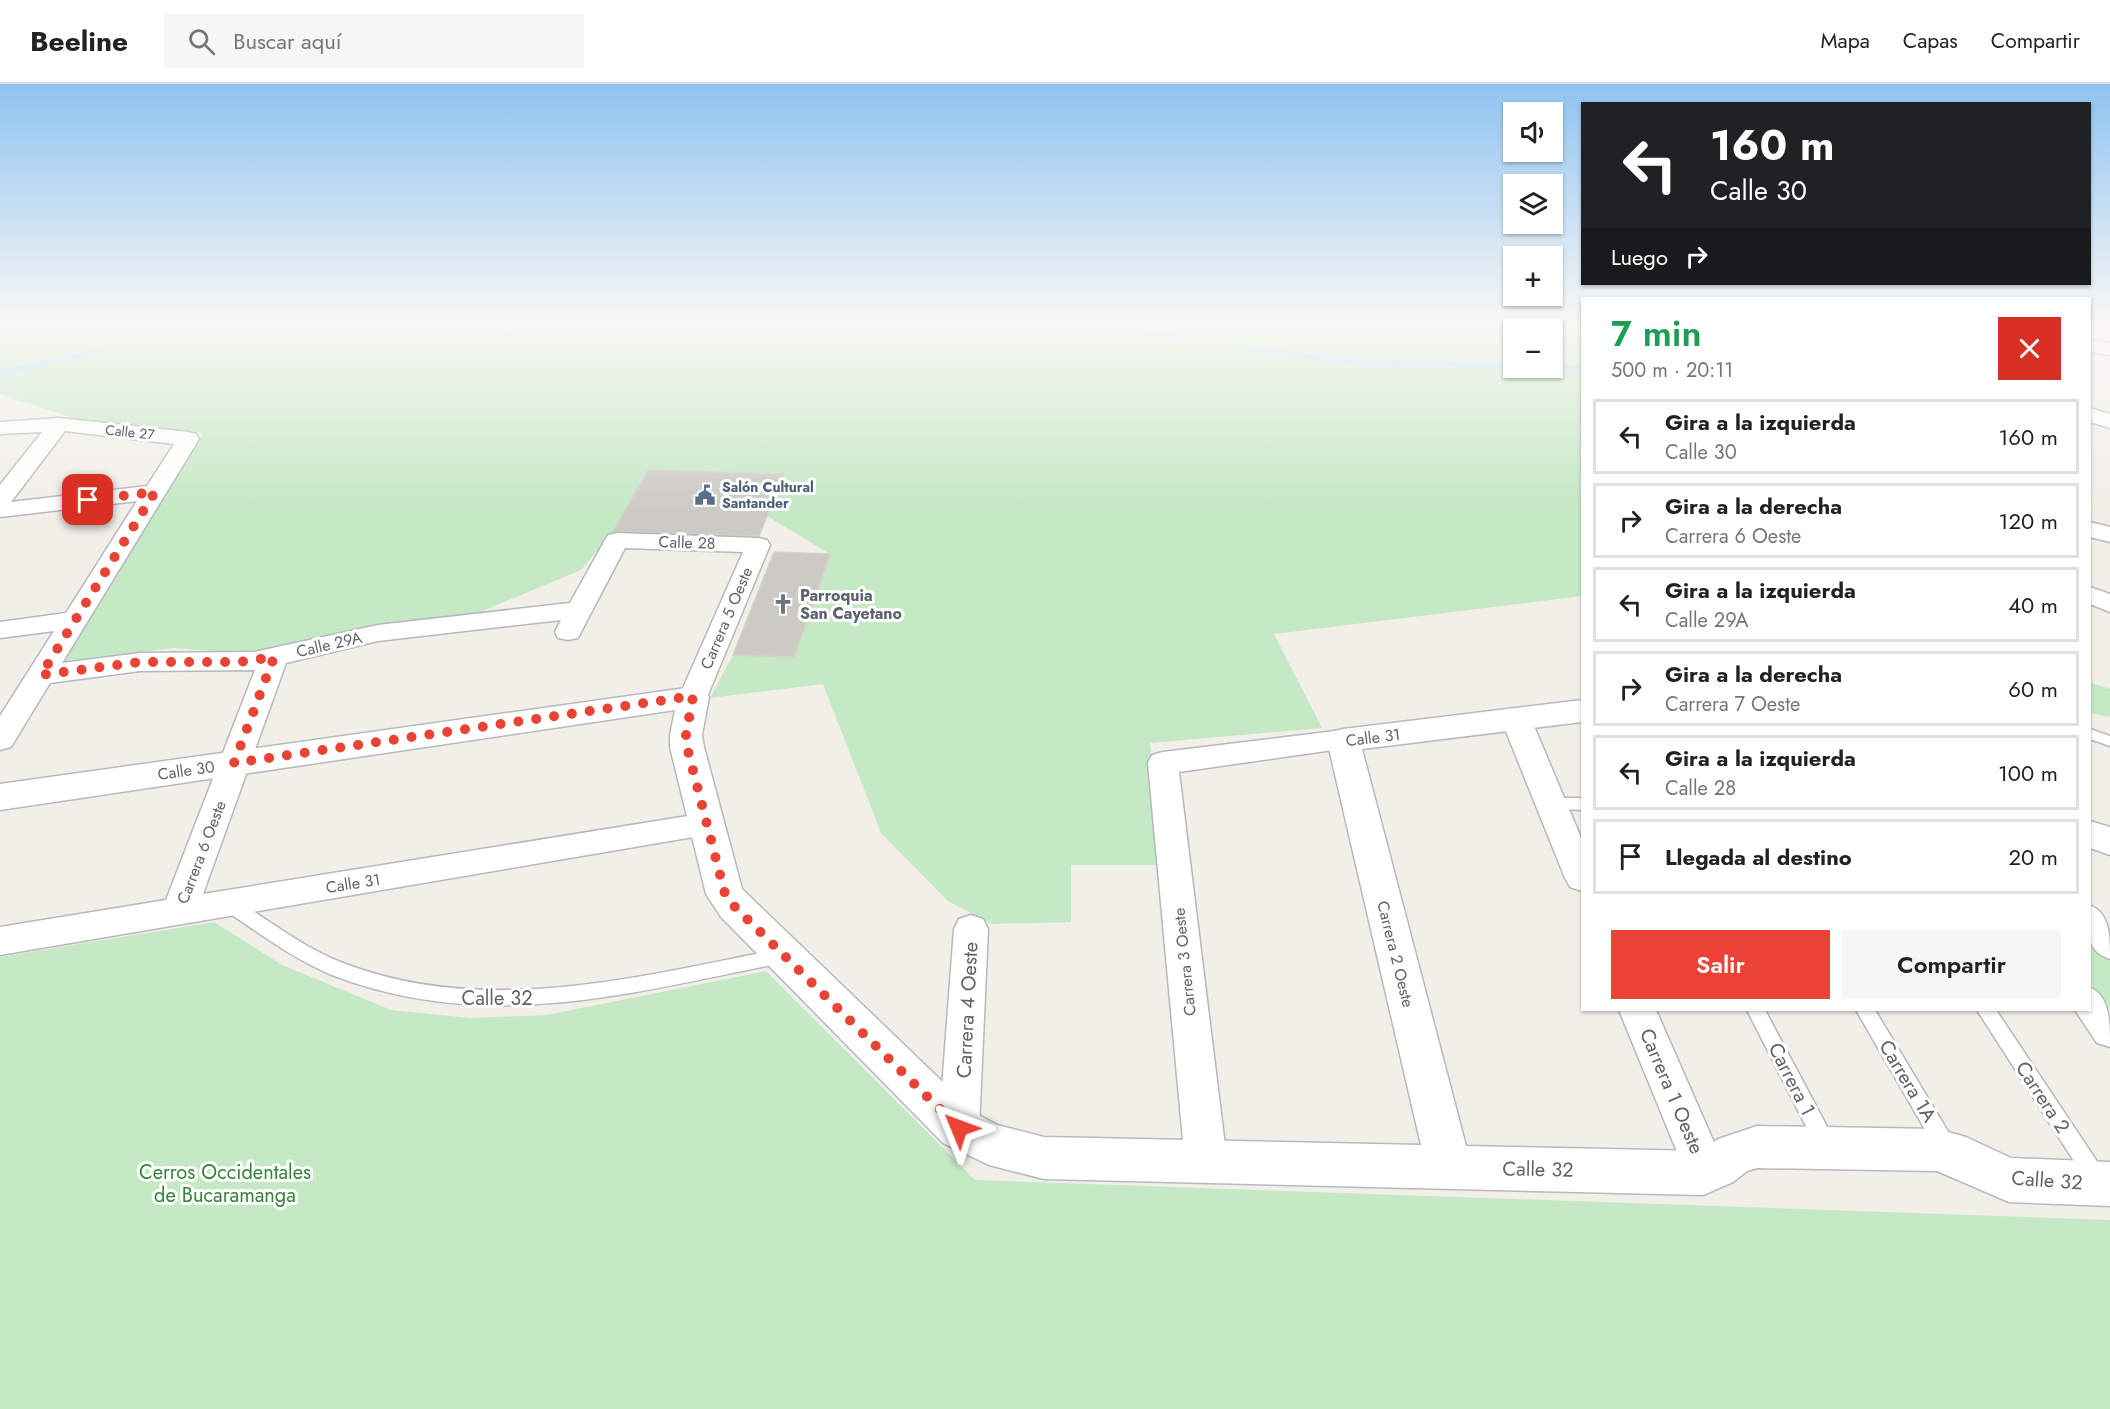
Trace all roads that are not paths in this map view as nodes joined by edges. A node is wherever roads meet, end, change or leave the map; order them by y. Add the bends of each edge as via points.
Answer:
1 (2091, 415) edge
2 (2110, 421) edge
3 (59, 424) junction
4 (0, 428) edge
5 (155, 492) junction
6 (0, 500) edge
7 (0, 510) edge
8 (2091, 529) edge
9 (2110, 535) edge
10 (758, 545) joint
11 (2091, 595) edge
12 (2110, 604) edge
13 (75, 620) junction
14 (574, 621) joint
15 (0, 630) edge
16 (274, 657) junction
17 (41, 675) junction
18 (693, 696) junction
19 (1581, 711) edge
20 (1516, 719) junction
21 (2091, 734) edge
22 (0, 740) edge
23 (1343, 741) junction
24 (2110, 741) edge
25 (234, 763) junction
26 (1163, 763) joint
27 (0, 797) edge
28 (1552, 804) junction
29 (1581, 804) edge
30 (706, 825) junction
31 (2091, 834) edge
32 (2110, 842) edge
33 (1581, 876) edge
34 (229, 904) junction
35 (179, 912) junction
36 (971, 929) dead end
37 (0, 941) edge
38 (785, 956) junction
39 (2091, 1004) edge
40 (1638, 1011) edge
41 (1757, 1011) edge
42 (1866, 1011) edge
43 (1987, 1011) edge
44 (2110, 1031) edge
45 (959, 1128) junction
46 (1828, 1149) junction
47 (1950, 1152) junction
48 (1206, 1162) junction
49 (1449, 1167) junction
50 (1706, 1172) junction
51 (2105, 1184) edge

1 - 2 street
3 - 4 street, Calle 27
3 - 5 street, Calle 27 via 188,439
3 - 6 street
5 - 7 street
5 - 13 street
8 - 9 street
10 - 14 street, Calle 28 via 617,540
10 - 18 street, Carrera 5 Oeste
11 - 12 street
13 - 15 street
13 - 17 street
14 - 16 street, Calle 29A via 387,632
16 - 17 street, Calle 29A via 239,662 140,662
16 - 25 street, Carrera 6 Oeste
17 - 22 street
18 - 25 street, Calle 30
18 - 30 street, Carrera 5 Oeste via 687,747
19 - 20 street, Calle 31
20 - 23 street, Calle 31
20 - 28 street
21 - 24 lane
23 - 26 street, Calle 31
23 - 49 street, Carrera 2 Oeste
25 - 27 street, Calle 30
25 - 35 street, Carrera 6 Oeste
26 - 48 street, Carrera 3 Oeste
28 - 29 lane
28 - 33 street
30 - 34 street, Calle 31
30 - 38 street, Carrera 5 Oeste via 725,894
31 - 32 street
34 - 35 street, Calle 31
34 - 38 lane, Calle 32 via 338,969 433,997 510,1001 566,996
35 - 37 street, Calle 31
36 - 45 street, Carrera 4 Oeste
38 - 45 street, Carrera 5 Oeste
39 - 44 street
40 - 50 street, Carrera 1 Oeste
41 - 46 lane, Carrera 1
42 - 47 lane, Carrera 1A
43 - 51 lane, Carrera 2
45 - 48 street, Calle 32 via 989,1144 1044,1158
46 - 47 street, Calle 32
46 - 50 street, Calle 32 via 1757,1148 1734,1154
47 - 51 street, Calle 32 via 2009,1180
48 - 49 street, Calle 32
49 - 50 street, Calle 32

